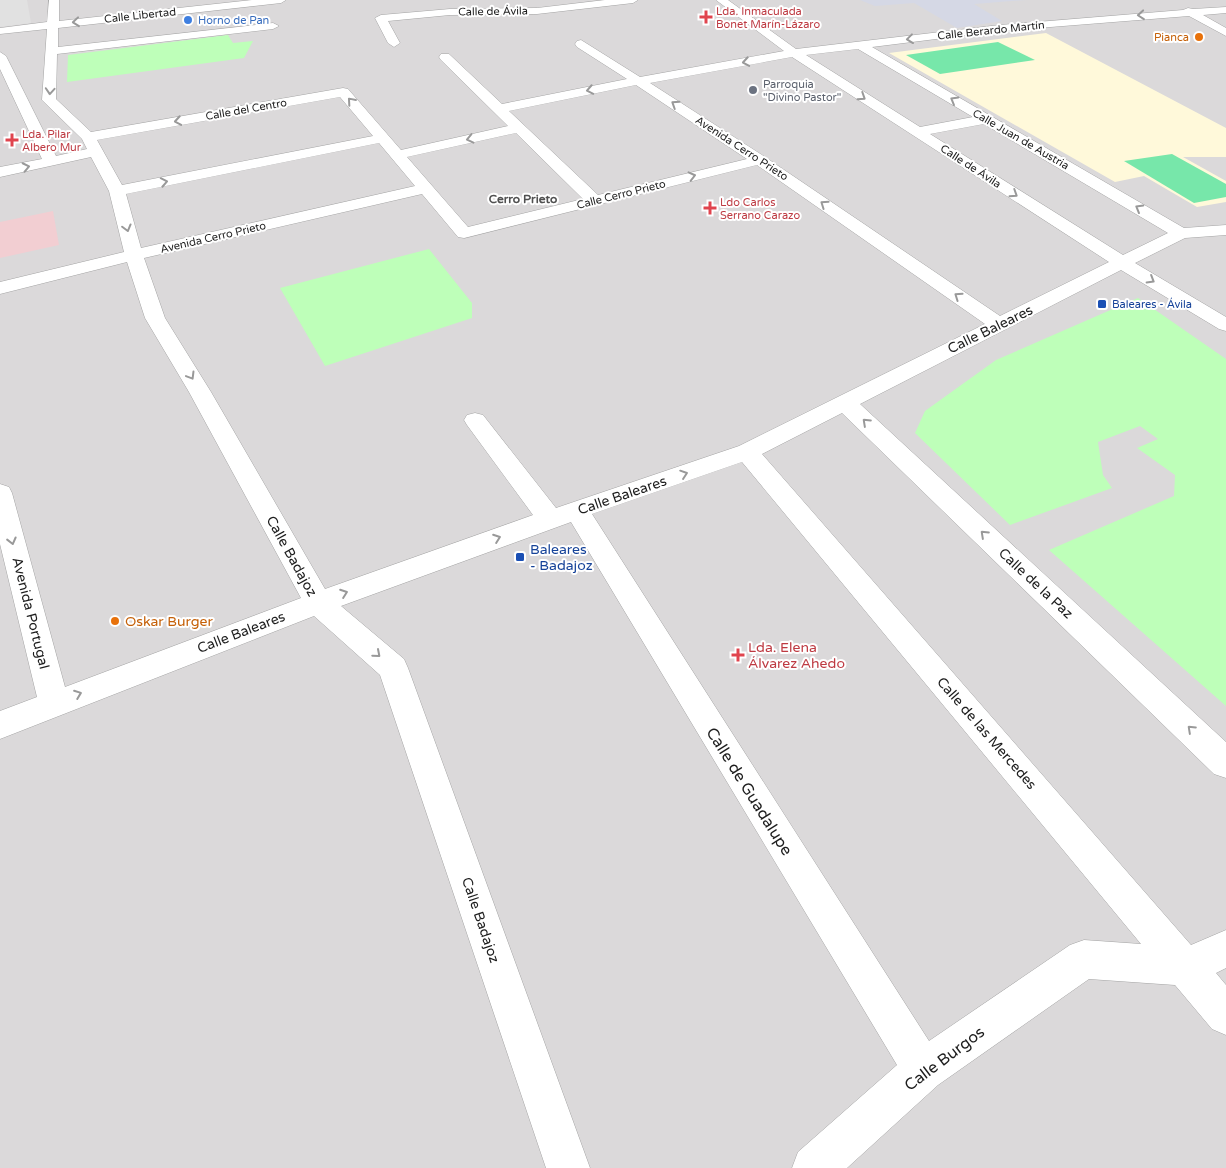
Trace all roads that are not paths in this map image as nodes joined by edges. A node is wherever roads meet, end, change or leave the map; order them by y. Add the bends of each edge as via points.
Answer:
1 (281, 0) edge
2 (633, 0) edge
3 (721, 0) edge
4 (1177, 4) dead end
5 (1226, 10) edge
6 (1190, 12) junction
7 (53, 25) edge
8 (273, 26) dead end
9 (0, 31) edge
10 (1226, 33) edge
11 (394, 43) dead end
12 (581, 44) dead end
13 (860, 45) junction
14 (794, 53) junction
15 (0, 56) edge
16 (445, 57) dead end
17 (638, 81) junction
18 (498, 109) junction
19 (986, 119) junction
20 (517, 128) junction
21 (917, 132) junction
22 (383, 138) junction
23 (92, 144) junction
24 (398, 156) junction
25 (760, 160) junction
26 (51, 161) junction
27 (0, 172) edge
28 (426, 188) junction
29 (117, 191) junction
30 (594, 200) junction
31 (1226, 230) edge
32 (1181, 233) junction
33 (134, 255) junction
34 (1122, 263) junction
35 (0, 288) edge
36 (998, 324) junction
37 (1226, 325) edge
38 (845, 403) junction
39 (476, 420) dead end
40 (746, 452) junction
41 (0, 494) edge
42 (564, 516) junction
43 (318, 603) junction
44 (54, 703) junction
45 (0, 726) edge
46 (1226, 763) edge
47 (1226, 949) edge
48 (1186, 966) junction
49 (1226, 1015) edge
50 (923, 1070) junction
51 (568, 1168) edge
52 (814, 1168) edge

1 -> 7 street, Calle Libertad
2 - 11 street, Calle de Ávila via 537,11 450,12 381,18
3 - 14 street, Calle de Ávila
4 - 6 street
5 - 6 street, Calle Berardo Martín
6 - 10 street
6 -> 13 street, Calle Berardo Martín via 1000,28
7 - 8 street
7 - 9 street, Calle Libertad
7 -> 23 street, Calle Badajoz via 49,100
12 - 17 street, Avenida Cerro Prieto
13 - 14 street, Calle Berardo Martín
19 -> 13 street, Calle Juan de Austria
14 -> 17 street
14 -> 21 street, Calle de Ávila
15 - 26 street
16 - 18 street
17 -> 18 street
25 -> 17 street, Avenida Cerro Prieto
18 - 20 street
19 - 21 street
32 -> 19 street, Calle Juan de Austria
20 -> 24 street
20 - 30 street
21 -> 34 street, Calle de Ávila
22 -> 23 street, Calle del Centro via 344,92
22 - 24 street, Calle Cerro Prieto
29 -> 22 street
23 - 26 street
23 - 29 street, Calle Badajoz
24 - 28 street, Calle Cerro Prieto
30 -> 25 street, Calle Cerro Prieto
36 -> 25 street, Avenida Cerro Prieto
27 -> 26 street
28 - 30 street, Calle Cerro Prieto via 464,233
28 - 33 street, Avenida Cerro Prieto
29 -> 33 street, Calle Badajoz
31 - 32 street, Calle Baleares
32 - 34 street, Calle Baleares
33 - 35 street, Avenida Cerro Prieto
33 -> 43 street, Calle Badajoz via 155,318
34 - 36 street, Calle Baleares
34 -> 37 street, Calle de Ávila
36 - 38 street, Calle Baleares
38 - 40 street, Calle Baleares
46 -> 38 street, Calle de la Paz
39 - 42 street, Calle de Guadalupe
42 -> 40 street, Calle Baleares
40 - 48 street, Calle de las Mercedes
41 -> 44 street, Avenida Portugal
43 -> 42 street, Calle Baleares
42 - 50 street, Calle de Guadalupe
44 -> 43 street, Calle Baleares
43 -> 51 street, Calle Badajoz via 393,668
44 - 45 street, Calle Baleares
47 - 48 street
48 - 49 street, Calle de las Mercedes
48 - 50 street, Calle Burgos via 1084,959
50 - 52 street, Calle Burgos

